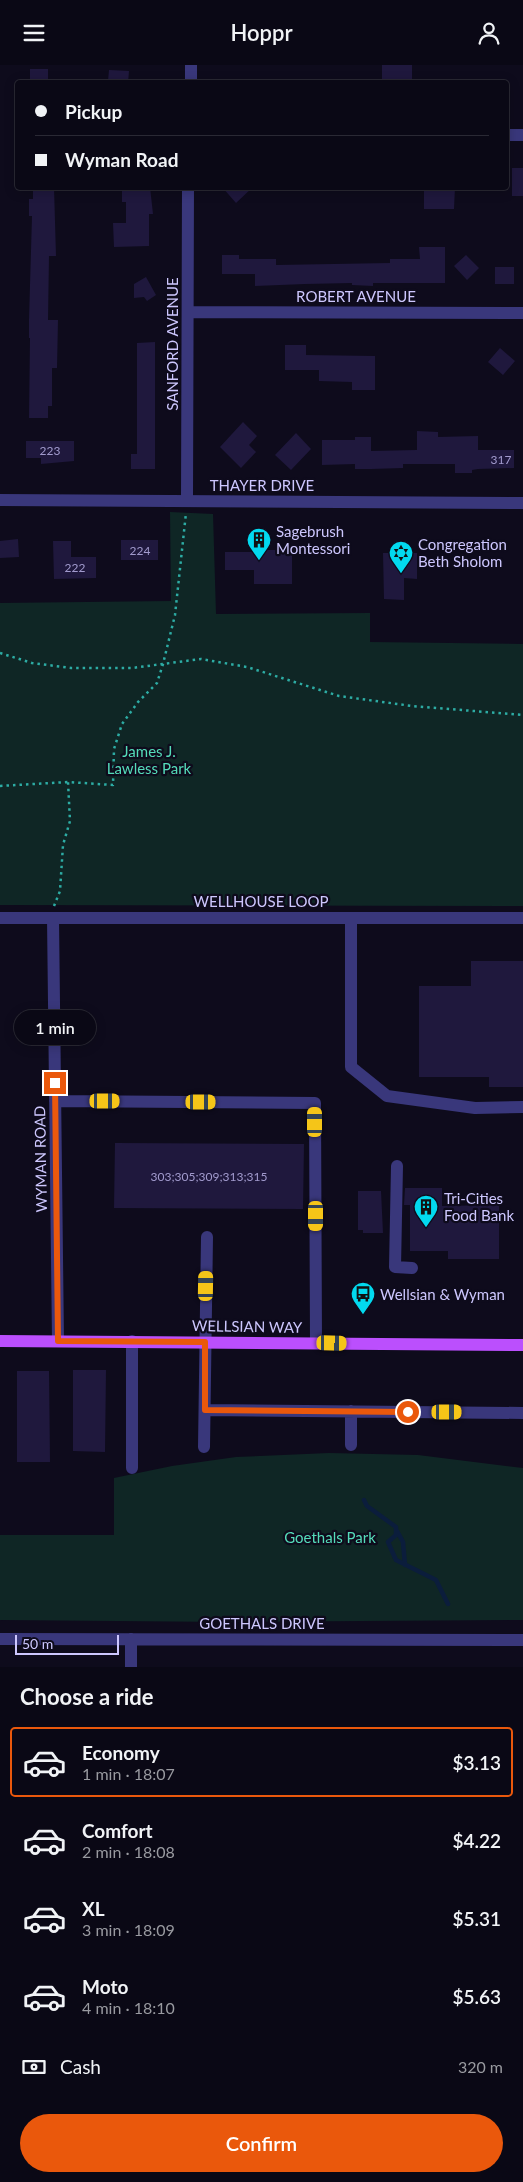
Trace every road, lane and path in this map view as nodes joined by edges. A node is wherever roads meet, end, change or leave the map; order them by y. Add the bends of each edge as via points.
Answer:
1 (192, 65) edge
2 (191, 80) edge
3 (509, 135) edge
4 (523, 135) edge
5 (188, 190) edge
6 (189, 312) junction
7 (523, 313) edge
8 (0, 500) edge
9 (523, 503) edge
10 (186, 507) junction
11 (0, 653) edge
12 (163, 664) junction
13 (523, 715) edge
14 (68, 782) junction
15 (0, 786) edge
16 (0, 918) edge
17 (53, 918) junction
18 (351, 918) junction
19 (523, 918) edge
20 (56, 1101) junction
21 (523, 1107) edge
22 (397, 1166) dead end
23 (207, 1237) dead end
24 (412, 1268) dead end
25 (0, 1341) edge
26 (58, 1341) junction
27 (132, 1341) junction
28 (205, 1342) junction
29 (316, 1343) junction
30 (523, 1345) edge
31 (205, 1410) junction
32 (351, 1411) junction
33 (523, 1413) edge
34 (351, 1445) dead end
35 (204, 1447) dead end
36 (132, 1468) dead end
37 (0, 1639) edge
38 (131, 1639) junction
39 (523, 1640) edge
40 (131, 1667) edge

1 - 2 street
3 - 4 street
5 - 6 street, SANFORD AVENUE
6 - 7 street, ROBERT AVENUE
6 - 10 street, SANFORD AVENUE
8 - 10 street, THAYER DRIVE
9 - 10 street, THAYER DRIVE
10 - 12 path via 175,615
11 - 12 path via 32,663 71,668 132,668
12 - 13 path via 201,659 247,667 339,696
12 - 14 path via 158,683 138,702 122,725 114,749 113,785
14 - 15 path
14 - 17 path via 70,821 63,845 60,891
16 - 17 street, WELLHOUSE LOOP
17 - 18 street, WELLHOUSE LOOP
17 - 20 street, WYMAN ROAD
18 - 19 street, WELLHOUSE LOOP
18 - 21 street via 351,1067 387,1096 475,1108
20 - 26 street, WYMAN ROAD
20 - 29 street via 315,1103
22 - 24 street via 395,1267
23 - 28 street
25 - 26 main road, WELLSIAN WAY
26 - 27 main road, WELLSIAN WAY
27 - 28 main road, WELLSIAN WAY
27 - 36 street
28 - 29 main road, WELLSIAN WAY
28 - 31 street
29 - 30 main road, WELLSIAN WAY
31 - 32 street
31 - 35 street
32 - 33 street
32 - 34 street
37 - 38 street, GOETHALS DRIVE
38 - 39 street, GOETHALS DRIVE
38 - 40 street

